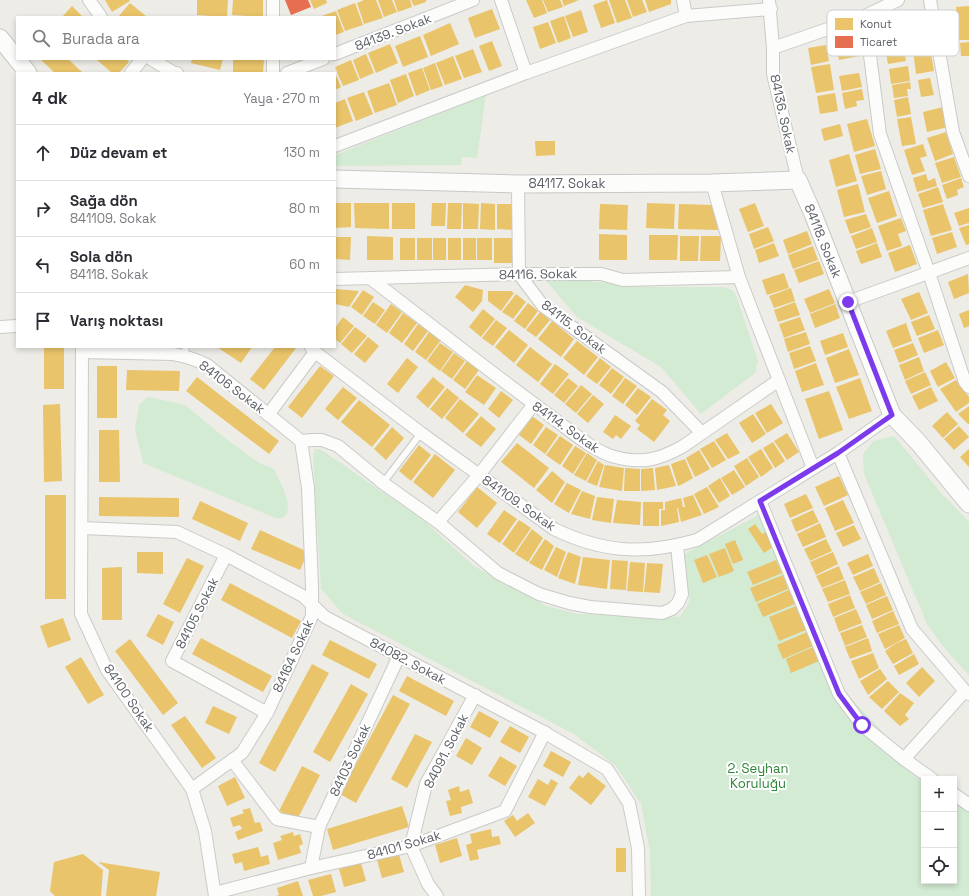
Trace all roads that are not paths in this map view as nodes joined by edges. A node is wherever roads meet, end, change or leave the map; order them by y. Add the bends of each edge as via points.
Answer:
1 (89, 0) edge
2 (273, 0) edge
3 (473, 0) edge
4 (501, 0) edge
5 (683, 0) edge
6 (898, 0) edge
7 (930, 0) edge
8 (770, 4) edge
9 (877, 10) edge
10 (932, 10) edge
11 (100, 16) edge
12 (273, 16) edge
13 (686, 16) junction
14 (827, 29) edge
15 (0, 39) edge
16 (773, 48) junction
17 (336, 54) edge
18 (870, 56) edge
19 (940, 56) edge
20 (16, 58) edge
21 (17, 60) edge
22 (141, 60) edge
23 (153, 60) edge
24 (273, 60) edge
25 (320, 60) edge
26 (27, 72) edge
27 (132, 72) edge
28 (172, 72) edge
29 (273, 72) edge
30 (290, 72) edge
31 (526, 73) junction
32 (336, 146) edge
33 (969, 176) edge
34 (336, 179) edge
35 (798, 180) junction
36 (712, 183) junction
37 (518, 184) junction
38 (969, 258) edge
39 (929, 273) junction
40 (519, 274) junction
41 (739, 277) junction
42 (370, 278) junction
43 (336, 279) edge
44 (848, 302) junction
45 (16, 326) edge
46 (0, 327) edge
47 (313, 349) edge
48 (82, 350) edge
49 (185, 351) edge
50 (779, 380) junction
51 (969, 387) edge
52 (534, 404) junction
53 (268, 415) junction
54 (892, 415) junction
55 (421, 433) junction
56 (702, 433) junction
57 (301, 441) junction
58 (838, 453) junction
59 (813, 468) junction
60 (479, 475) junction
61 (383, 483) junction
62 (760, 501) junction
63 (969, 504) edge
64 (438, 522) junction
65 (82, 528) junction
66 (677, 546) junction
67 (226, 555) junction
68 (312, 604) junction
69 (399, 656) junction
70 (967, 692) edge
71 (475, 695) junction
72 (267, 713) junction
73 (545, 732) junction
74 (904, 759) junction
75 (232, 760) junction
76 (928, 776) edge
77 (192, 789) junction
78 (957, 796) edge
79 (969, 805) edge
80 (318, 827) junction
81 (411, 846) junction
82 (311, 868) junction
83 (215, 894) edge
84 (437, 896) edge
85 (639, 896) edge

1 - 11 street
2 - 12 street
3 - 17 street, 84139. Sokak
4 - 31 street
5 - 13 street
6 - 9 street
7 - 10 street
8 - 13 street
8 - 16 street, 84136. Sokak
13 - 31 street
14 - 16 street
15 - 20 main road
16 - 35 street, 84136. Sokak via 773,74
18 - 39 street via 880,134
19 - 33 street via 953,132
21 - 26 main road
22 - 27 street
23 - 28 street
24 - 29 street
25 - 30 street
31 - 32 street
34 - 37 main road, 84117. Sokak
35 - 36 main road, 84117. Sokak
35 - 44 main road, 84118. Sokak
36 - 37 main road, 84117. Sokak
36 - 41 street
37 - 40 street
38 - 39 street
39 - 44 street
39 - 51 street via 965,382
40 - 41 street, 84116. Sokak via 601,274 623,280
40 - 42 street, 84116. Sokak
40 - 56 street, 84115. Sokak via 543,306 662,392
41 - 50 street
42 - 43 street, 84116. Sokak
42 - 52 street, 84114. Sokak
44 - 54 main road, 84118. Sokak
45 - 46 street
47 - 53 street
47 - 55 street, 841109. Sokak
48 - 49 street, 84106 Sokak via 173,354
48 - 65 street, 84100 Sokak
49 - 53 street, 84106 Sokak via 207,365
50 - 56 street, 84114. Sokak
50 - 59 street
52 - 56 street, 84114. Sokak via 600,451 631,461 650,460 667,455
52 - 60 street
53 - 57 street, 84106 Sokak
54 - 58 street, 841109. Sokak
54 - 63 main road, 84118. Sokak
55 - 60 street, 841109. Sokak
55 - 61 lane
57 - 61 street via 322,440 338,446
57 - 68 street, 84164 Sokak via 308,488
58 - 59 street, 841109. Sokak
58 - 70 street via 912,629
59 - 62 street, 841109. Sokak
60 - 64 street
60 - 66 street, 841109. Sokak via 554,529 588,543 635,550
61 - 64 street
62 - 66 street, 841109. Sokak via 697,540
62 - 74 street via 839,694 862,725
64 - 66 street via 498,573 539,594 590,607 662,613 672,609 682,594
65 - 67 street, 84082. Sokak via 177,532
65 - 77 street, 84100 Sokak via 81,614 107,670
67 - 68 street, 84082. Sokak via 303,596
67 - 72 street, 84105 Sokak via 172,661
68 - 69 street, 84082. Sokak via 325,617
68 - 72 street, 84164 Sokak via 312,616
69 - 71 street, 84082. Sokak
69 - 80 street, 84103 Sokak
70 - 74 street
71 - 73 street, 84082. Sokak
71 - 81 street, 84091. Sokak via 426,784
72 - 75 street, 84164 Sokak via 242,753
73 - 81 street, 84101 Sokak via 504,811
73 - 85 street, 84082. Sokak via 607,768 629,803 638,848
74 - 76 street
75 - 77 street, 84164 Sokak
75 - 80 street via 277,819
77 - 83 street, 84100 Sokak via 205,831
78 - 79 street
80 - 82 street, 84103 Sokak
81 - 82 street, 84101 Sokak
81 - 84 street via 428,884
82 - 83 street, 84101 Sokak

